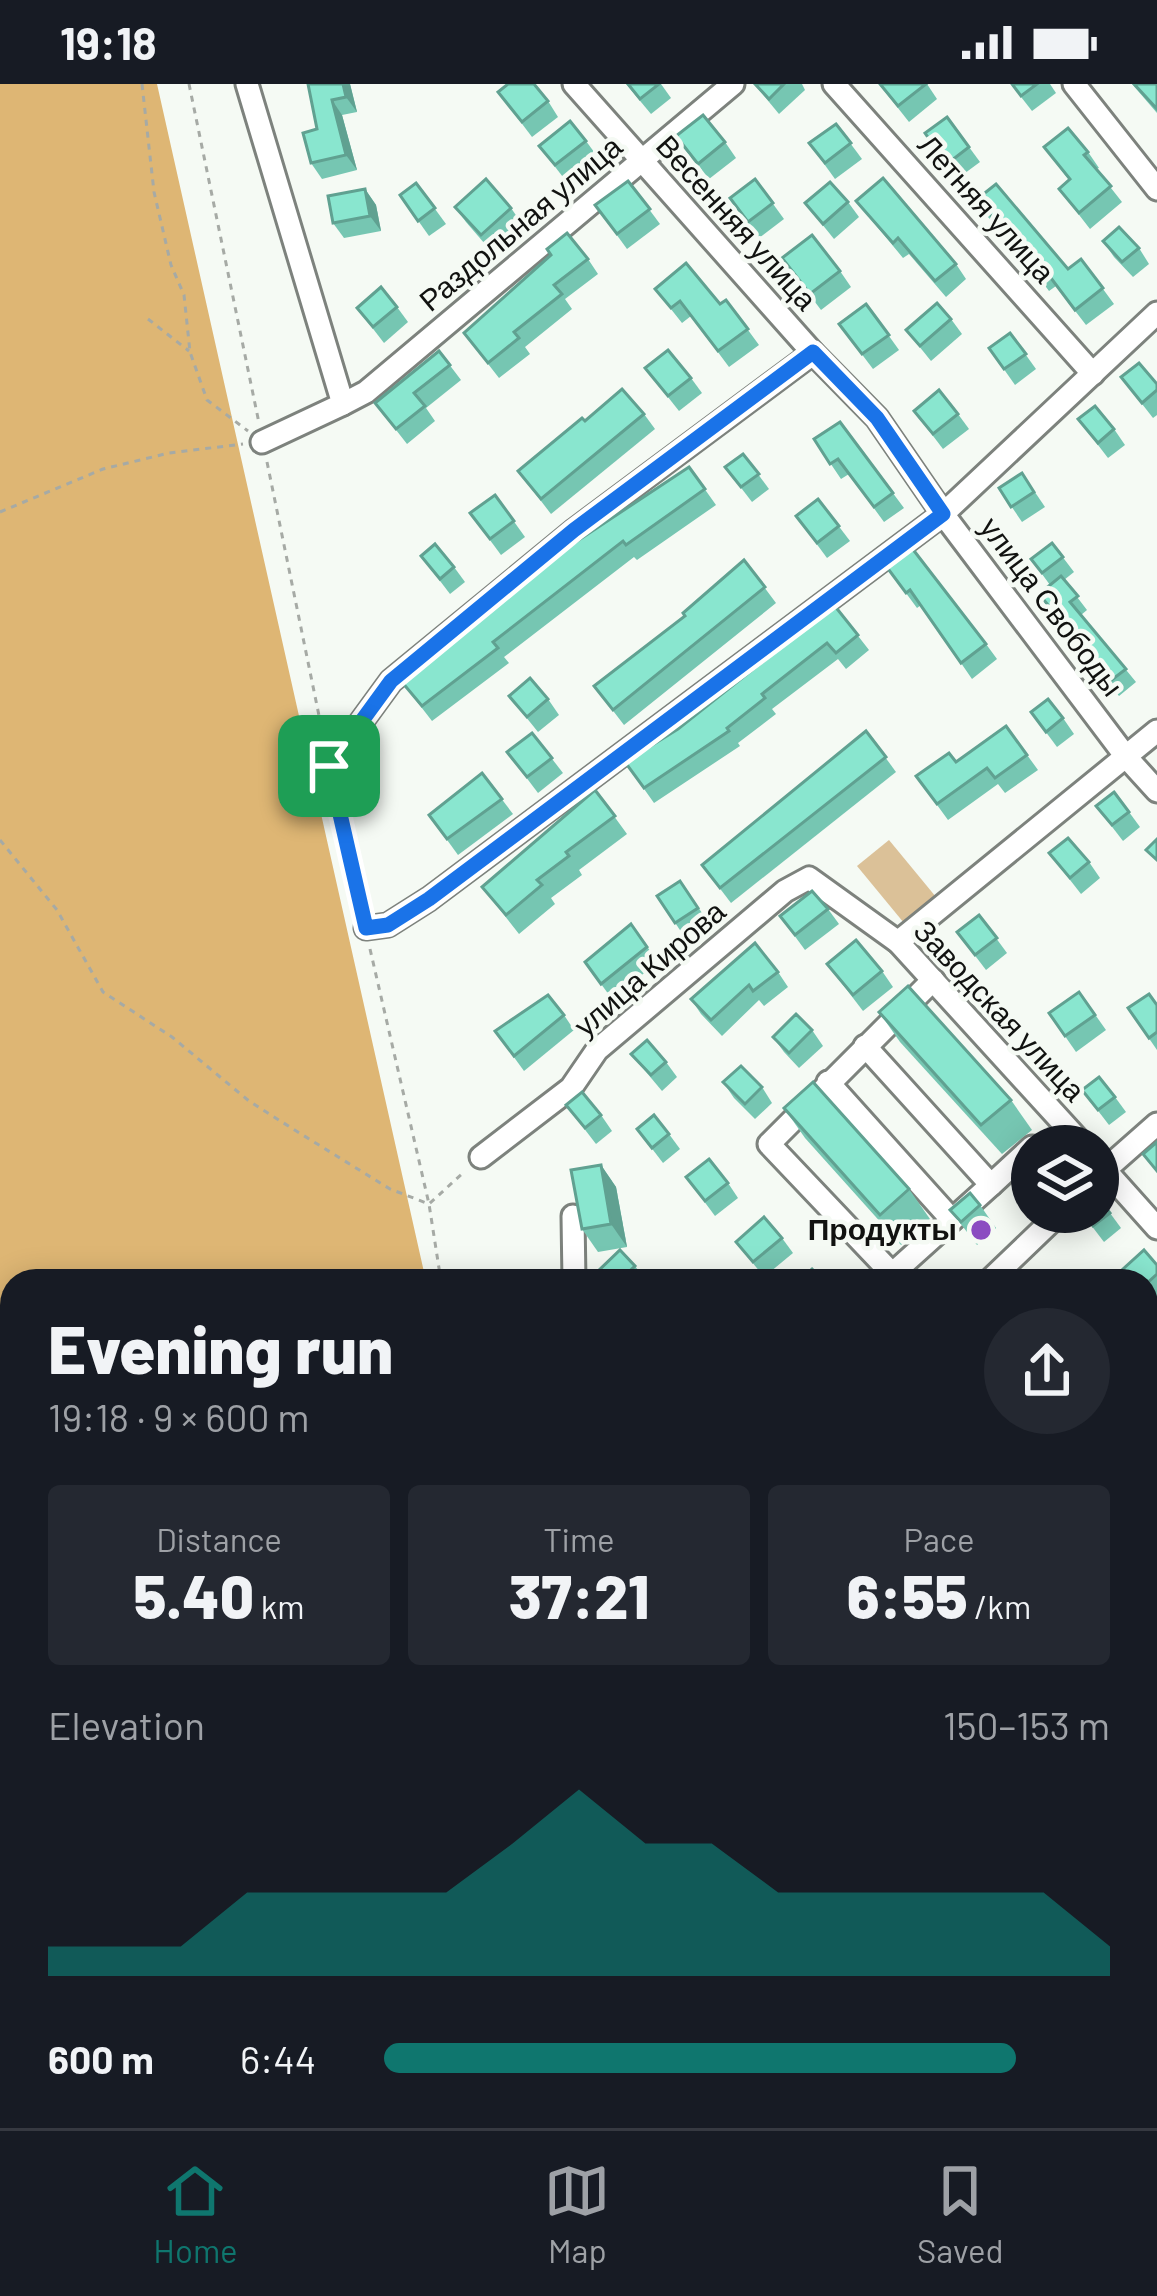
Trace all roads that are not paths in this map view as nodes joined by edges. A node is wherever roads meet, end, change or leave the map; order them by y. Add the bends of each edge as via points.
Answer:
1 (247, 84) edge
2 (574, 84) edge
3 (734, 84) edge
4 (834, 84) edge
5 (1074, 84) edge
6 (642, 164) junction
7 (1157, 189) edge
8 (1157, 313) edge
9 (813, 352) junction
10 (1093, 374) junction
11 (344, 404) junction
12 (262, 442) road end
13 (943, 514) junction
14 (1157, 731) edge
15 (1127, 758) junction
16 (329, 766) road end
17 (1157, 791) edge
18 (809, 878) joint
19 (366, 928) road end
20 (898, 942) junction
21 (933, 980) junction
22 (866, 1046) junction
23 (828, 1082) junction
24 (1061, 1121) junction
25 (1157, 1124) edge
26 (1057, 1125) edge
27 (1065, 1125) edge
28 (1119, 1154) edge
29 (481, 1157) road end
30 (1011, 1167) edge
31 (991, 1185) junction
32 (1119, 1189) edge
33 (573, 1216) edge
34 (952, 1220) junction
35 (1157, 1228) edge
36 (1039, 1233) edge
37 (574, 1269) edge
38 (887, 1269) edge
39 (905, 1269) edge
40 (1002, 1269) edge

1 - 11 street
2 - 6 street, Весенняя улица
3 - 6 street, Раздольная улица
4 - 10 street, Летняя улица
5 - 7 street
6 - 9 street, Весенняя улица
6 - 11 street, Раздольная улица
8 - 10 street
9 - 13 street, Весенняя улица via 877,418
9 - 16 street via 574,530 391,681
10 - 13 street
11 - 12 street, Раздольная улица
13 - 15 street, улица Свободы
13 - 19 street via 429,899 388,925
14 - 15 street
15 - 17 street, улица Свободы
15 - 20 street
18 - 20 street, Заводская улица
18 - 29 street, улица Кирова via 598,1050 572,1088
20 - 21 street, Заводская улица
21 - 22 street
21 - 24 street, Заводская улица
22 - 23 street
22 - 31 street
23 - 34 street
23 - 38 street via 769,1144
24 - 26 street
24 - 27 street, Заводская улица
25 - 28 street
30 - 31 street
31 - 34 street
32 - 35 street
33 - 37 street
34 - 39 street
36 - 40 street

